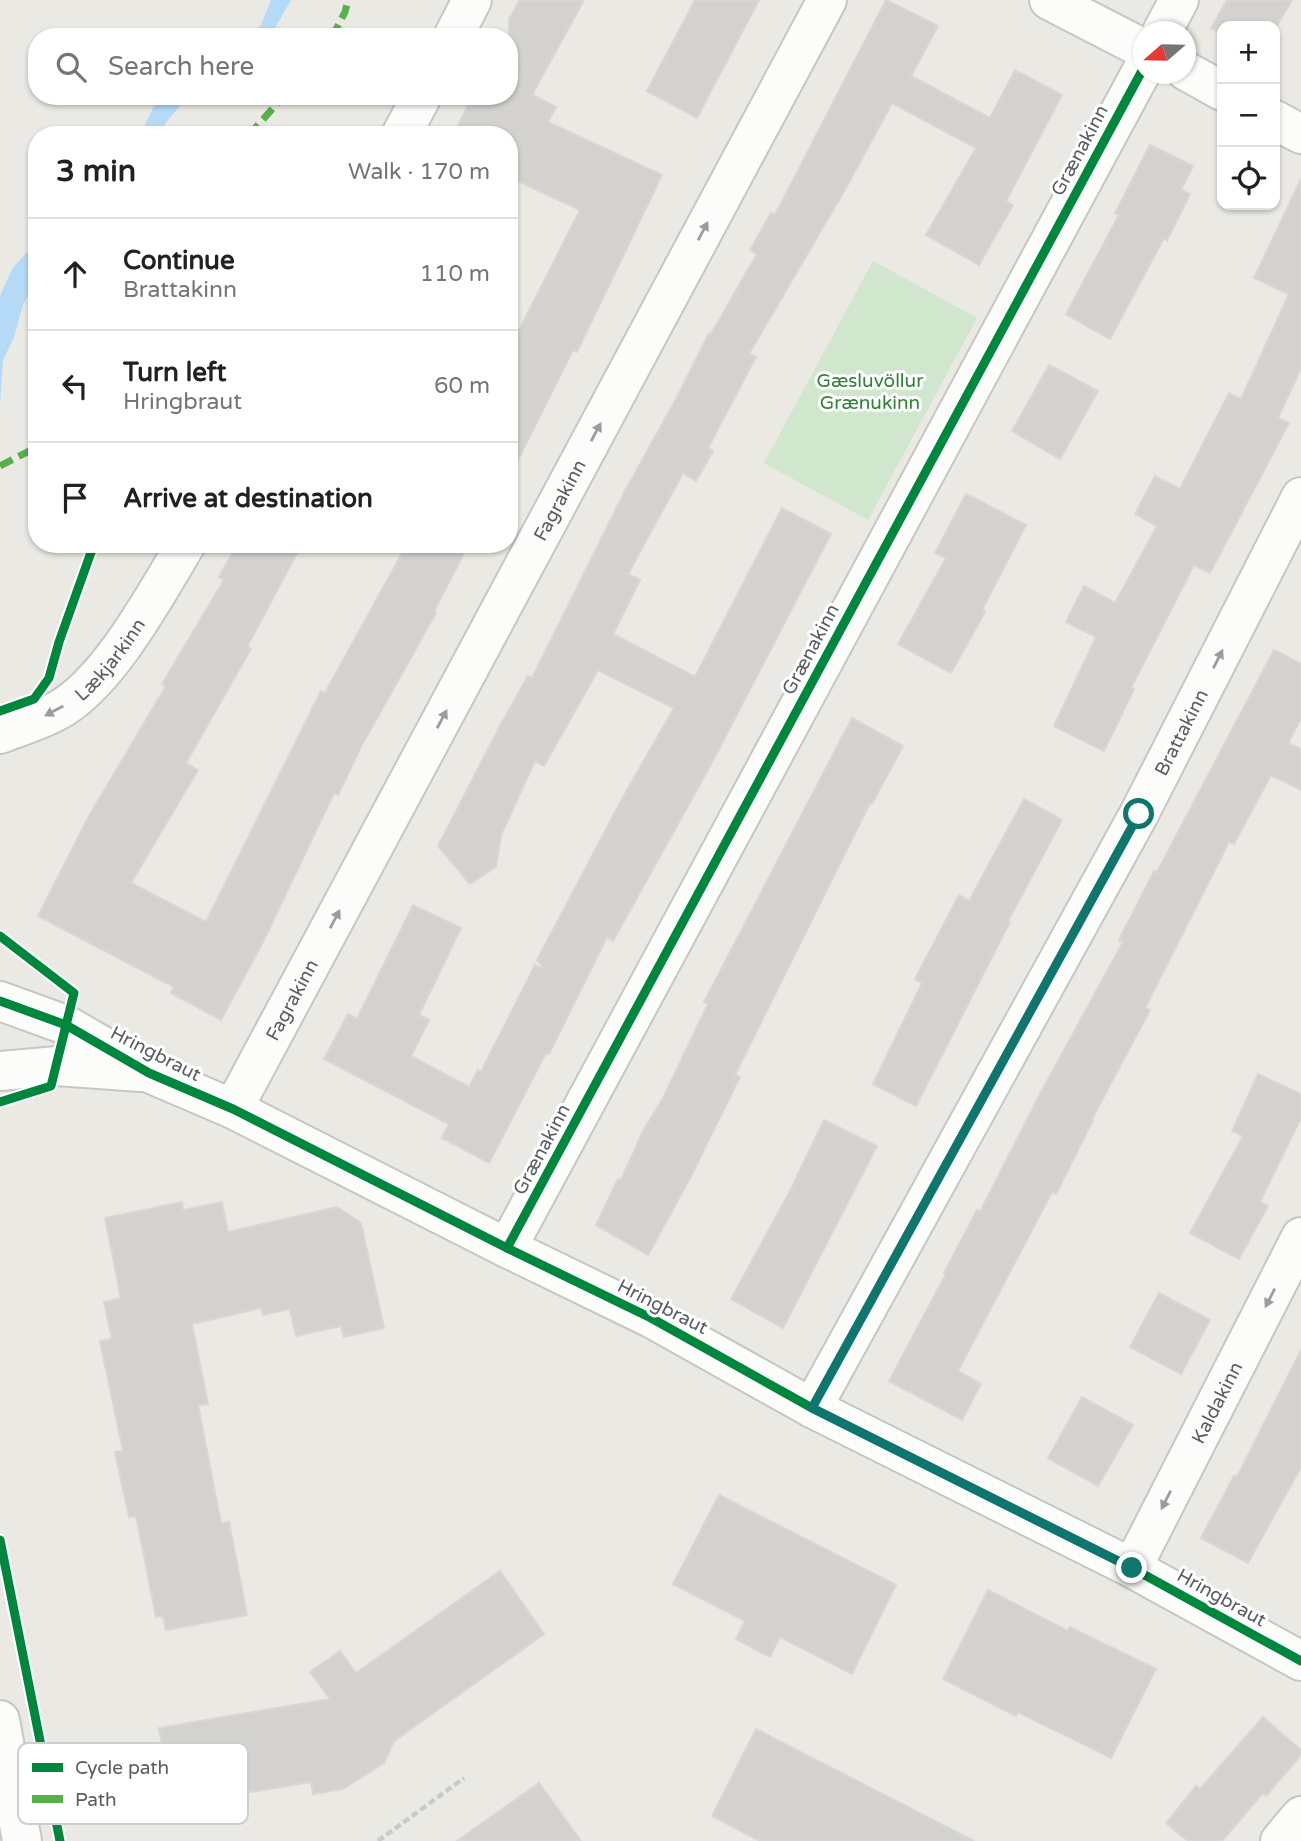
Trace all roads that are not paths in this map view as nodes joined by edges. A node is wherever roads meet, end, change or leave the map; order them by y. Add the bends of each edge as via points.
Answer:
1 (472, 0) edge
2 (827, 0) edge
3 (1049, 0) edge
4 (1179, 0) edge
5 (1168, 21) edge
6 (458, 28) edge
7 (1133, 43) edge
8 (1196, 77) edge
9 (1134, 84) edge
10 (1217, 88) edge
11 (417, 105) edge
12 (1280, 123) edge
13 (406, 126) edge
14 (1301, 134) edge
15 (1301, 496) edge
16 (181, 553) edge
17 (0, 734) edge
18 (0, 1001) edge
19 (0, 1071) edge
20 (149, 1073) junction
21 (233, 1109) junction
22 (1301, 1237) edge
23 (507, 1248) junction
24 (812, 1408) junction
25 (1132, 1568) junction
26 (1301, 1661) edge
27 (0, 1720) edge
28 (1301, 1816) edge
29 (18, 1819) edge
30 (1280, 1841) edge

1 - 6 street
21 -> 2 street, Fagrakinn
3 - 7 street
4 - 5 street
8 - 10 street
9 - 23 street, Grænakinn
11 - 13 street
12 - 14 street
24 -> 15 street, Brattakinn via 1139,814
16 -> 17 street, Lækjarkinn via 104,670 57,712
18 - 20 street, Hringbraut via 66,1025
19 - 20 street, Hringbraut via 57,1066
20 - 21 street, Hringbraut
21 - 23 street, Hringbraut
22 -> 25 street, Kaldakinn
23 - 24 street, Hringbraut via 651,1318
24 - 25 street, Hringbraut
25 - 26 street, Hringbraut
27 - 29 street
28 - 30 street

